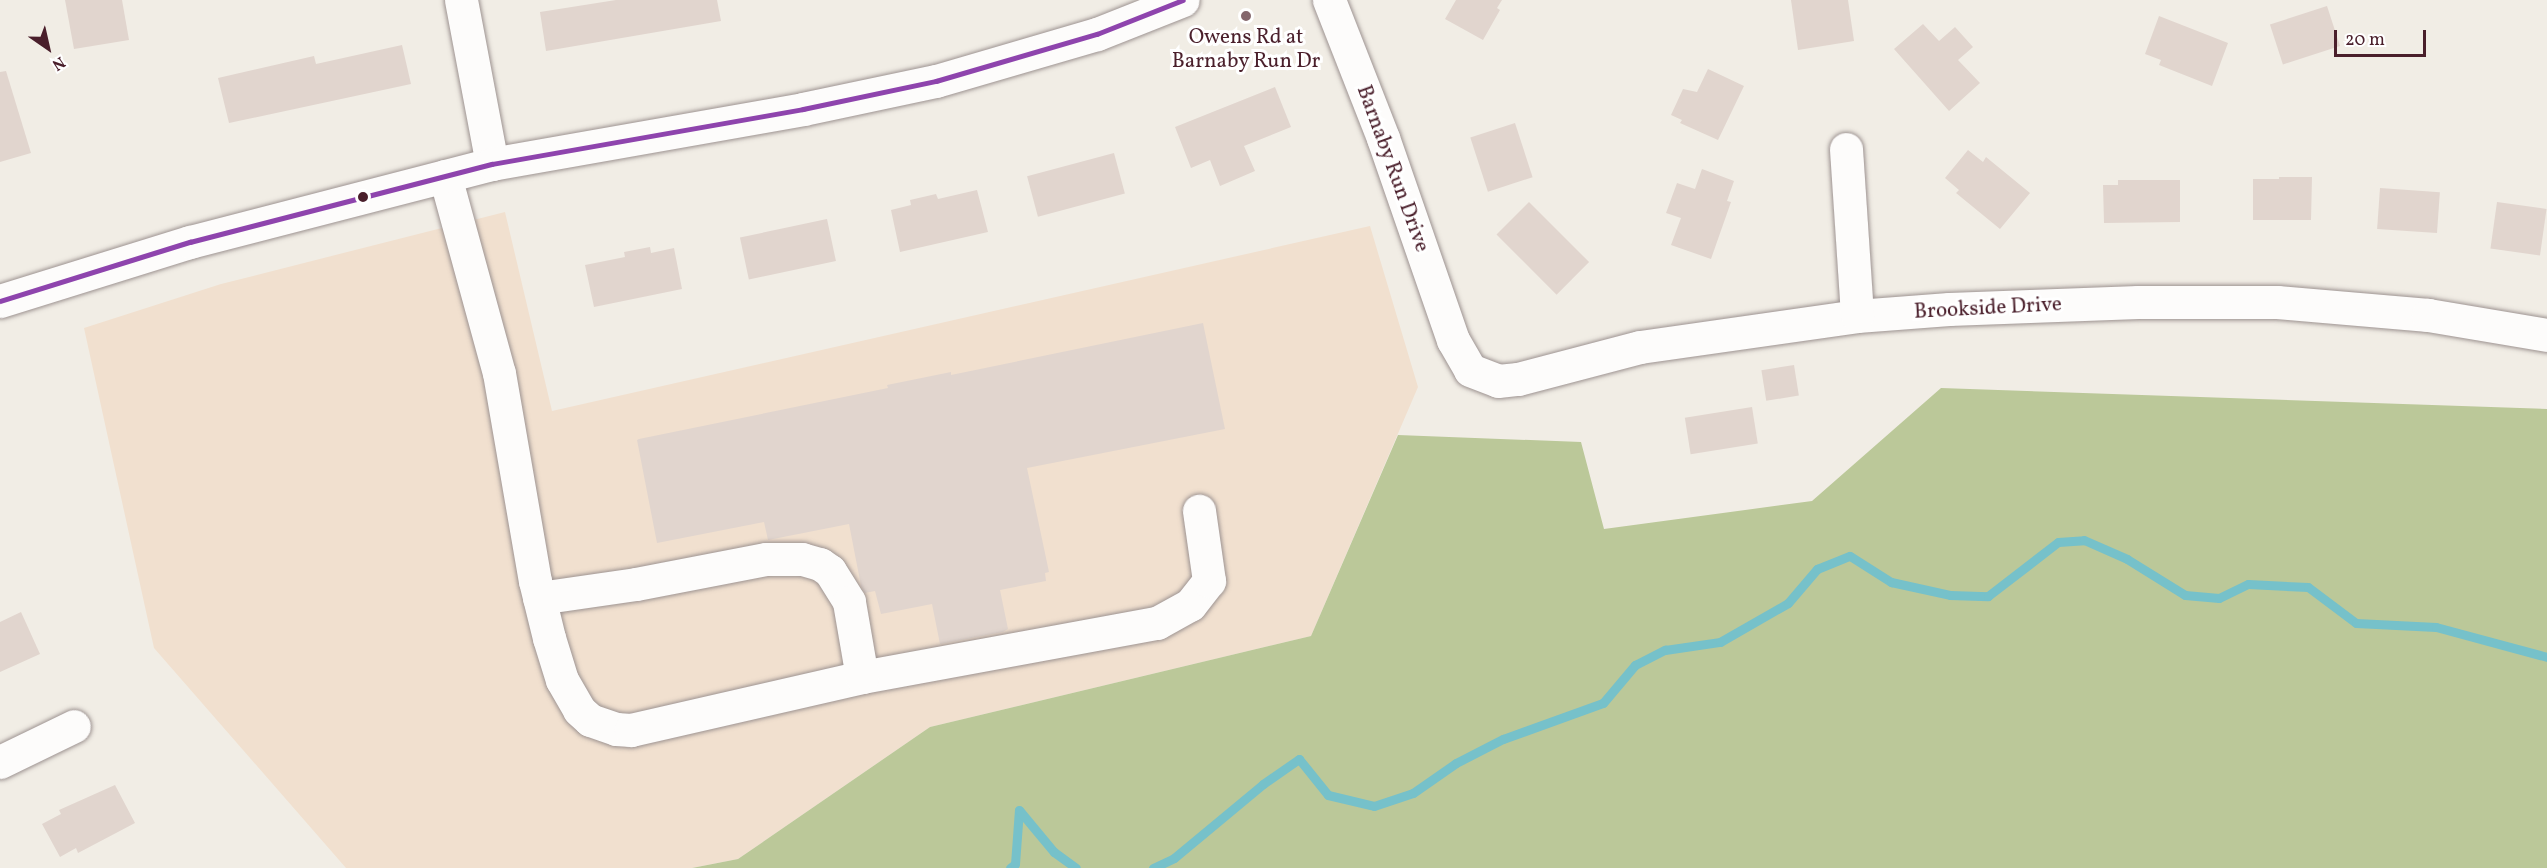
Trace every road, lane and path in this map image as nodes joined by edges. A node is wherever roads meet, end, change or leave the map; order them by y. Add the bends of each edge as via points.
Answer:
1 (461, 0) edge
2 (1183, 0) edge
3 (1329, 0) edge
4 (1846, 149) dead end
5 (492, 164) junction
6 (445, 176) junction
7 (0, 301) edge
8 (1857, 316) junction
9 (2547, 335) edge
10 (1453, 339) joint
11 (1199, 511) dead end
12 (539, 598) junction
13 (862, 677) junction
14 (74, 726) dead end
15 (0, 762) edge

1 - 5 street
2 - 5 street via 1097,34 936,81 803,109
3 - 10 street, Barnaby Run Drive via 1383,138
4 - 8 street
5 - 6 street
6 - 7 street via 190,242
6 - 12 street via 499,373
8 - 9 street, Brookside Drive via 2138,302 2277,302 2428,315
8 - 10 street, Brookside Drive via 1640,347 1498,381 1470,370
11 - 13 street via 1209,581 1190,605 1157,623
12 - 13 street via 615,588 766,559 820,564 830,571 849,602
12 - 13 street via 562,680 579,710 590,720 616,729 652,726
14 - 15 street

